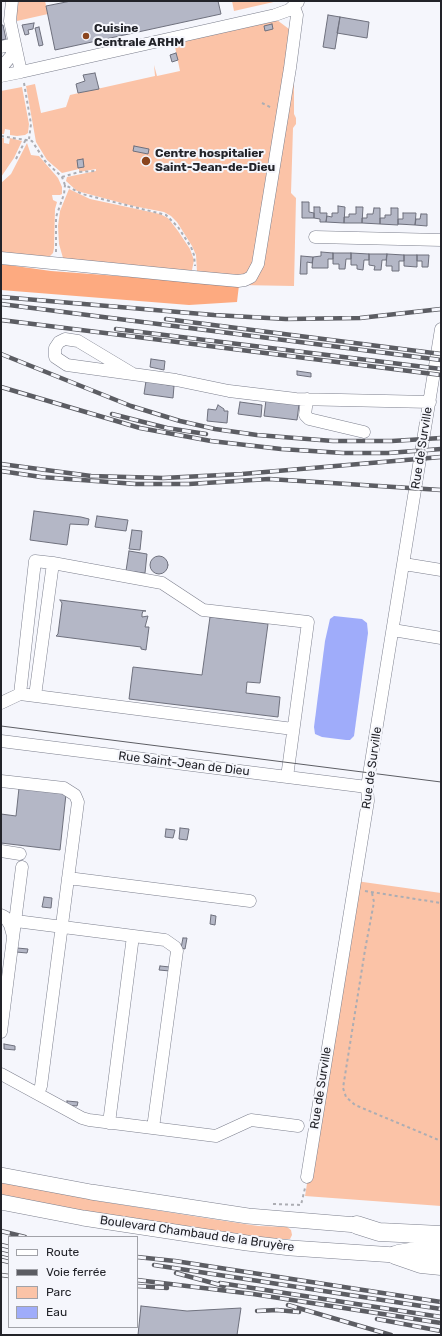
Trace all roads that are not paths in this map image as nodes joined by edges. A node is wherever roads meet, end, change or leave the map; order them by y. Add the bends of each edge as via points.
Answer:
1 (12, 1) edge
2 (296, 4) edge
3 (15, 44) junction
4 (1, 47) edge
5 (1, 68) edge
6 (21, 72) junction
7 (1, 76) edge
8 (315, 238) dead end
9 (441, 240) edge
10 (1, 258) edge
11 (441, 329) edge
12 (133, 374) junction
13 (307, 399) junction
14 (430, 402) junction
15 (364, 432) dead end
16 (53, 563) junction
17 (404, 564) junction
18 (441, 570) edge
19 (393, 630) junction
20 (441, 638) edge
21 (20, 694) junction
22 (35, 696) junction
23 (1, 703) edge
24 (293, 729) junction
25 (1, 741) edge
26 (1, 777) edge
27 (287, 777) junction
28 (1, 781) edge
29 (24, 783) junction
30 (367, 787) junction
31 (1, 851) edge
32 (20, 854) dead end
33 (22, 867) dead end
34 (68, 878) junction
35 (250, 901) dead end
36 (1, 915) edge
37 (16, 921) junction
38 (62, 927) junction
39 (133, 936) junction
40 (14, 938) junction
41 (1, 1032) edge
42 (1, 1074) edge
43 (38, 1094) junction
44 (110, 1123) junction
45 (298, 1126) dead end
46 (153, 1128) junction
47 (1, 1175) edge
48 (307, 1177) road end
49 (1, 1202) edge
50 (441, 1223) edge
51 (357, 1225) junction
52 (441, 1235) edge
53 (441, 1252) edge
54 (395, 1255) junction
55 (441, 1266) edge

1 - 3 street via 10,21
2 - 6 street via 275,15
2 - 10 street via 297,15 290,68 255,272 245,280
3 - 4 street
3 - 5 street via 11,56
3 - 6 street
6 - 7 street
8 - 9 street
11 - 14 street, Rue de Surville
12 - 12 street via 67,365 55,357 55,348 65,339 78,341
12 - 13 street via 230,391
13 - 14 street
13 - 15 street via 305,415 309,419
14 - 17 street, Rue de Surville
16 - 21 street via 35,561
16 - 22 street
16 - 24 street via 162,583 202,610 308,622
17 - 18 street
17 - 19 street, Rue de Surville
19 - 20 street
19 - 30 street, Rue de Surville
21 - 22 street
21 - 23 street
22 - 24 street
24 - 27 street
25 - 27 street, Rue Saint-Jean de Dieu
26 - 29 street
27 - 30 street, Rue Saint-Jean de Dieu
28 - 29 street
29 - 34 street via 64,788 75,795 78,802
30 - 48 street, Rue de Surville via 368,801
31 - 32 street
33 - 37 street
34 - 35 street
34 - 38 street
36 - 40 street via 10,925
37 - 38 street
37 - 40 street
38 - 39 street
38 - 43 street
39 - 44 street
39 - 46 street via 170,942 177,951
40 - 41 street
42 - 43 street
43 - 44 street via 82,1118
44 - 46 street
45 - 46 street via 251,1120 216,1136
47 - 51 main road, Boulevard Chambaud de la Bruyère via 91,1192 248,1216
49 - 54 main road, Boulevard Chambaud de la Bruyère via 83,1218 247,1243
50 - 51 highway
51 - 52 highway via 379,1232
53 - 54 highway via 422,1250
54 - 55 highway via 421,1264

